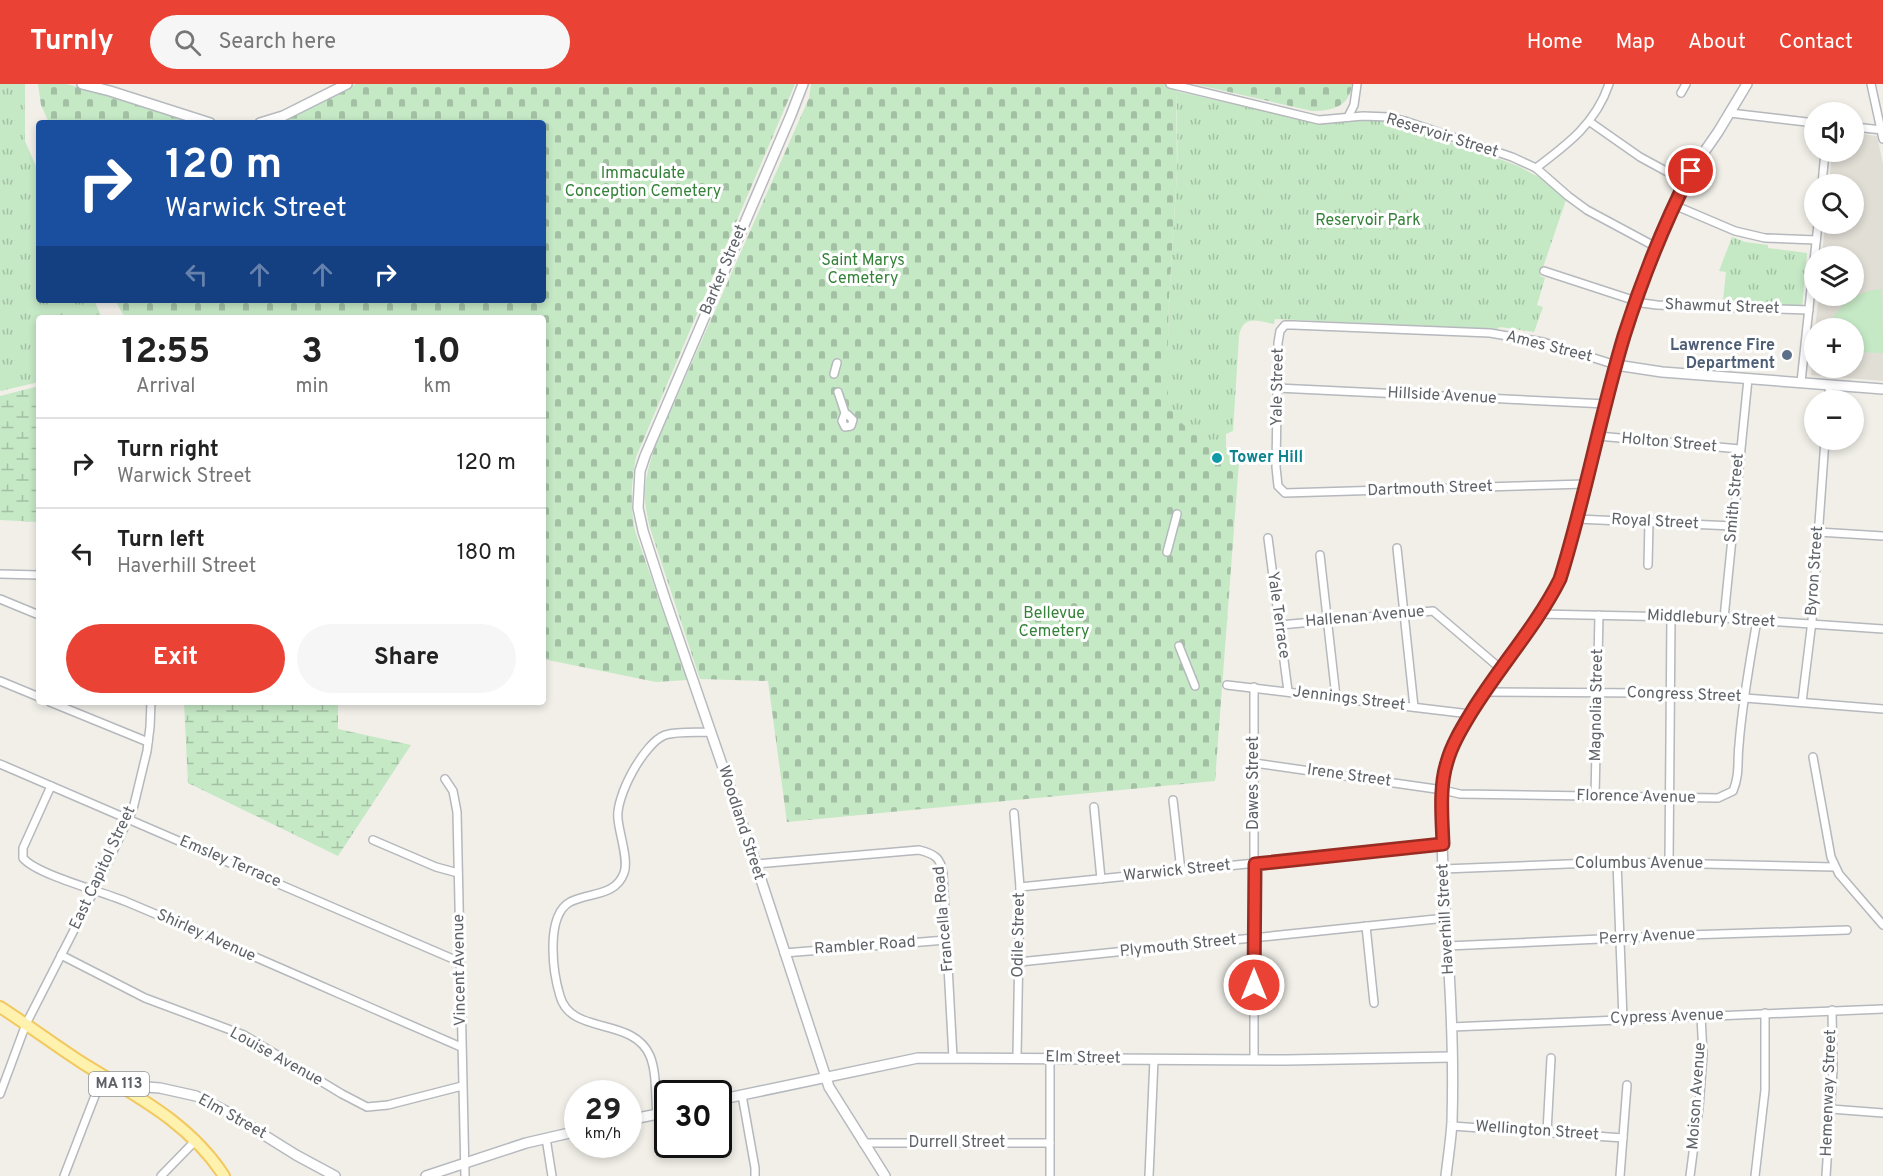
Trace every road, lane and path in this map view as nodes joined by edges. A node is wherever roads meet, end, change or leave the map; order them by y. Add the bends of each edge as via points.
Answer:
1 (82, 84) edge
2 (347, 84) edge
3 (802, 84) edge
4 (1170, 84) edge
5 (1357, 84) edge
6 (1610, 84) edge
7 (1686, 84) edge
8 (1746, 84) edge
9 (1871, 84) edge
10 (1681, 93) dead end
11 (1730, 113) junction
12 (1348, 117) junction
13 (201, 120) edge
14 (270, 120) edge
15 (1590, 122) junction
16 (1804, 122) edge
17 (1864, 128) edge
18 (1882, 130) edge
19 (1883, 139) edge
20 (1536, 168) junction
21 (1686, 182) junction
22 (1674, 205) junction
23 (1817, 234) edge
24 (1816, 240) junction
25 (1656, 247) junction
26 (1544, 271) dead end
27 (1636, 302) junction
28 (1809, 310) junction
29 (1285, 325) joint
30 (837, 363) dead end
31 (1616, 365) junction
32 (834, 374) dead end
33 (1748, 379) junction
34 (1801, 382) junction
35 (1830, 385) junction
36 (1277, 388) junction
37 (1883, 389) edge
38 (1829, 390) edge
39 (838, 392) dead end
40 (1606, 404) junction
41 (845, 414) dead end
42 (1598, 436) junction
43 (1740, 449) junction
44 (1825, 450) edge
45 (645, 456) joint
46 (1586, 484) junction
47 (1278, 486) joint
48 (1177, 514) dead end
49 (1577, 519) junction
50 (1649, 522) junction
51 (1733, 526) junction
52 (1818, 532) junction
53 (1883, 536) edge
54 (1268, 538) dead end
55 (1397, 548) dead end
56 (1167, 552) dead end
57 (1320, 555) dead end
58 (1648, 565) dead end
59 (0, 574) edge
60 (36, 575) edge
61 (0, 598) edge
62 (36, 614) edge
63 (1404, 614) junction
64 (1539, 614) junction
65 (1599, 615) junction
66 (1671, 616) junction
67 (1724, 618) junction
68 (1757, 620) junction
69 (1327, 621) junction
70 (1811, 624) junction
71 (1280, 625) junction
72 (1883, 629) edge
73 (1179, 646) dead end
74 (1501, 669) junction
75 (0, 681) edge
76 (1227, 685) dead end
77 (1195, 686) dead end
78 (1254, 687) junction
79 (1288, 691) junction
80 (1484, 692) junction
81 (1598, 692) junction
82 (1671, 694) junction
83 (36, 696) edge
84 (1336, 697) junction
85 (1745, 698) junction
86 (1802, 702) junction
87 (57, 705) edge
88 (151, 705) edge
89 (1414, 707) junction
90 (1883, 709) edge
91 (1470, 714) junction
92 (711, 732) junction
93 (148, 742) junction
94 (1813, 757) dead end
95 (1254, 763) junction
96 (0, 764) edge
97 (445, 779) dead end
98 (51, 786) junction
99 (1443, 790) junction
100 (1595, 796) junction
101 (1670, 798) junction
102 (1173, 801) dead end
103 (1094, 807) dead end
104 (1014, 813) dead end
105 (129, 819) junction
106 (374, 840) dead end
107 (1443, 844) junction
108 (1617, 862) junction
109 (1669, 863) junction
110 (755, 864) junction
111 (1255, 864) junction
112 (1835, 867) junction
113 (1443, 869) junction
114 (1181, 871) junction
115 (458, 873) junction
116 (1101, 879) junction
117 (1020, 887) junction
118 (94, 889) junction
119 (1446, 918) junction
120 (1883, 925) edge
121 (1366, 926) junction
122 (1847, 930) dead end
123 (1254, 938) junction
124 (1619, 938) junction
125 (946, 940) junction
126 (1447, 946) junction
127 (784, 952) junction
128 (61, 955) junction
129 (460, 962) junction
130 (1019, 962) junction
131 (1374, 1003) dead end
132 (0, 1007) edge
133 (1883, 1009) edge
134 (1832, 1010) junction
135 (1765, 1013) junction
136 (1701, 1016) junction
137 (1623, 1019) junction
138 (26, 1024) junction
139 (1451, 1027) junction
140 (461, 1047) junction
141 (1050, 1057) junction
142 (1452, 1057) junction
143 (953, 1058) junction
144 (1017, 1058) junction
145 (1551, 1058) dead end
146 (1154, 1059) junction
147 (1254, 1060) junction
148 (103, 1075) junction
149 (826, 1078) junction
150 (655, 1080) edge
151 (120, 1085) junction
152 (1627, 1085) dead end
153 (462, 1086) junction
154 (0, 1094) edge
155 (742, 1095) junction
156 (732, 1097) edge
157 (1831, 1109) junction
158 (1883, 1113) edge
159 (1452, 1126) junction
160 (1547, 1132) junction
161 (564, 1134) edge
162 (546, 1138) junction
163 (1623, 1138) junction
164 (196, 1140) junction
165 (863, 1143) junction
166 (1050, 1143) junction
167 (464, 1163) junction
168 (64, 1176) edge
169 (161, 1176) edge
170 (224, 1176) edge
171 (335, 1176) edge
172 (426, 1176) edge
173 (465, 1176) edge
174 (552, 1176) edge
175 (755, 1176) edge
176 (885, 1176) edge
177 (1050, 1176) edge
178 (1149, 1176) edge
179 (1446, 1176) edge
180 (1620, 1176) edge
181 (1690, 1176) edge
182 (1755, 1176) edge
183 (1826, 1176) edge

1 - 13 main road
2 - 14 main road
3 - 45 main road, Barker Street
4 - 12 street, Reservoir Street via 1319,120
5 - 12 street
6 - 15 street
7 - 10 street
8 - 11 main road, Haverhill Street
9 - 18 street
11 - 16 street
11 - 21 main road, Haverhill Street
12 - 20 street, Reservoir Street via 1389,117
15 - 20 street
15 - 21 street via 1640,157
17 - 18 street
18 - 19 street
20 - 25 street, Reservoir Street via 1587,210
21 - 22 main road, Haverhill Street
22 - 24 street via 1736,231 1765,238
22 - 25 main road, Haverhill Street
23 - 24 street
24 - 28 street
25 - 27 main road, Haverhill Street
26 - 27 street, Shawmut Street
27 - 28 street, Shawmut Street
27 - 31 main road, Haverhill Street
28 - 34 street
29 - 31 street, Ames Street via 1490,333 1543,342
29 - 36 street, Yale Street via 1278,343
30 - 32 street
31 - 33 main road, Ames Street
31 - 40 main road, Haverhill Street
33 - 34 main road, Ames Street
33 - 43 street, Smith Street
34 - 35 main road, Ames Street
35 - 37 main road, Ames Street
35 - 38 street
36 - 40 street, Hillside Avenue
36 - 47 street, Yale Street
39 - 41 street
40 - 42 main road, Haverhill Street
42 - 43 street, Holton Street
42 - 46 main road, Haverhill Street
43 - 51 street, Smith Street
44 - 52 street, Byron Street
45 - 92 main road, Woodland Street via 638,487 643,531
46 - 47 street, Dartmouth Street via 1284,493
46 - 49 main road, Haverhill Street
48 - 56 street
49 - 50 street, Royal Street
49 - 64 main road, Haverhill Street via 1560,579
50 - 51 street, Royal Street
50 - 58 street
51 - 67 street, Smith Street
52 - 53 street
52 - 70 street, Byron Street
54 - 71 street, Yale Terrace
55 - 63 street
57 - 69 street
59 - 60 street
61 - 62 street
63 - 69 street, Hallenan Avenue
63 - 74 street, Hallenan Avenue via 1433,611
63 - 89 street
64 - 65 street, Middlebury Street
64 - 74 main road, Haverhill Street
65 - 66 street, Middlebury Street
65 - 81 street, Magnolia Street
66 - 67 street, Middlebury Street
66 - 82 street
67 - 68 street, Middlebury Street
68 - 70 street, Middlebury Street
68 - 85 street
69 - 71 street, Hallenan Avenue
69 - 84 street
70 - 72 street, Middlebury Street
70 - 86 street, Byron Street
71 - 79 street, Yale Terrace
73 - 77 street
74 - 80 main road, Haverhill Street
75 - 83 street
76 - 78 street, Jennings Street
78 - 79 street, Jennings Street
78 - 95 street, Dawes Street
79 - 84 street, Jennings Street
80 - 81 street, Congress Street
80 - 91 main road, Haverhill Street
81 - 82 street, Congress Street
81 - 100 street, Magnolia Street
82 - 85 street, Congress Street
82 - 101 street
84 - 89 street, Jennings Street
85 - 86 street, Congress Street
85 - 101 street, Florence Avenue via 1738,779 1733,791 1718,798
86 - 90 street, Congress Street
87 - 93 street
88 - 93 street, East Capitol Street
89 - 91 street, Jennings Street
91 - 99 main road, Haverhill Street via 1447,762
92 - 110 main road, Woodland Street
92 - 150 street via 670,734 649,747 618,804 626,865 622,877 608,891 566,905 555,923 555,964 559,992 567,1011 626,1032 637,1040 647,1050
93 - 105 street, East Capitol Street
94 - 112 street
95 - 99 street, Irene Street
95 - 111 street, Dawes Street
96 - 98 street, Emsley Terrace
97 - 115 street, Vincent Avenue via 456,804
98 - 105 street, Emsley Terrace
98 - 118 street, Shirley Avenue via 23,848 23,858 32,866
99 - 100 street, Florence Avenue via 1460,794
99 - 107 main road, Haverhill Street
100 - 101 street, Florence Avenue
101 - 109 street
102 - 114 street
103 - 116 street
104 - 117 street, Odile Street
105 - 118 street, East Capitol Street
105 - 129 street, Emsley Terrace
106 - 115 street
107 - 111 street, Warwick Street
107 - 113 main road, Haverhill Street
108 - 109 street, Columbus Avenue
108 - 113 street, Columbus Avenue
108 - 124 street
109 - 112 street, Columbus Avenue
110 - 125 street, Francella Road via 919,850 936,855 942,866
110 - 127 main road, Woodland Street
111 - 114 street, Warwick Street
111 - 123 street, Dawes Street
112 - 120 street
113 - 119 main road, Haverhill Street
114 - 116 street, Warwick Street
115 - 129 street, Vincent Avenue
116 - 117 street, Warwick Street
117 - 130 street, Odile Street
118 - 128 street, East Capitol Street
118 - 140 street, Shirley Avenue
119 - 121 street, Plymouth Street
119 - 126 main road, Haverhill Street
121 - 123 street, Plymouth Street
121 - 131 street
122 - 124 street, Perry Avenue
123 - 130 street, Plymouth Street
123 - 147 street, Dawes Street
124 - 126 street, Perry Avenue
124 - 137 street
125 - 127 street, Rambler Road
125 - 143 street, Francella Road
126 - 139 main road, Haverhill Street
127 - 149 main road, Woodland Street
128 - 138 street, East Capitol Street
128 - 153 street, Louise Avenue via 145,998 244,1035 367,1107
129 - 140 street, Vincent Avenue
130 - 144 street, Odile Street
132 - 138 main road, MA 113
133 - 134 street, Cypress Avenue
134 - 135 street, Cypress Avenue
134 - 157 street, Hemenway Street
135 - 136 street, Cypress Avenue
135 - 182 street via 1766,1090
136 - 137 street, Cypress Avenue
136 - 181 street, Moison Avenue via 1703,1055
137 - 139 street, Cypress Avenue
138 - 148 main road, MA 113
138 - 154 street, East Capitol Street
139 - 142 main road, Haverhill Street
140 - 153 street, Vincent Avenue
141 - 144 main road, Elm Street
141 - 146 main road, Elm Street
141 - 166 street
142 - 147 main road, Elm Street
142 - 159 main road, Haverhill Street
143 - 144 main road, Elm Street
143 - 149 main road, Elm Street via 898,1061
145 - 160 street
146 - 147 main road, Elm Street
146 - 178 street
148 - 151 main road, MA 113
148 - 168 street
149 - 155 main road, Elm Street
149 - 165 main road, Woodland Street
151 - 164 main road, MA 113 via 175,1121
151 - 171 main road, Elm Street via 196,1096
152 - 163 street
153 - 167 street, Vincent Avenue
155 - 156 main road, Elm Street
155 - 175 street
157 - 158 street
157 - 183 street, Hemenway Street
159 - 160 street, Wellington Street
159 - 179 main road, Haverhill Street
160 - 163 street, Wellington Street
161 - 162 main road
162 - 167 main road
162 - 174 street
163 - 180 street
164 - 169 street
164 - 170 main road, MA 113
165 - 166 street, Durrell Street
165 - 176 main road, Woodland Street
166 - 177 street
167 - 172 main road
167 - 173 street, Vincent Avenue

